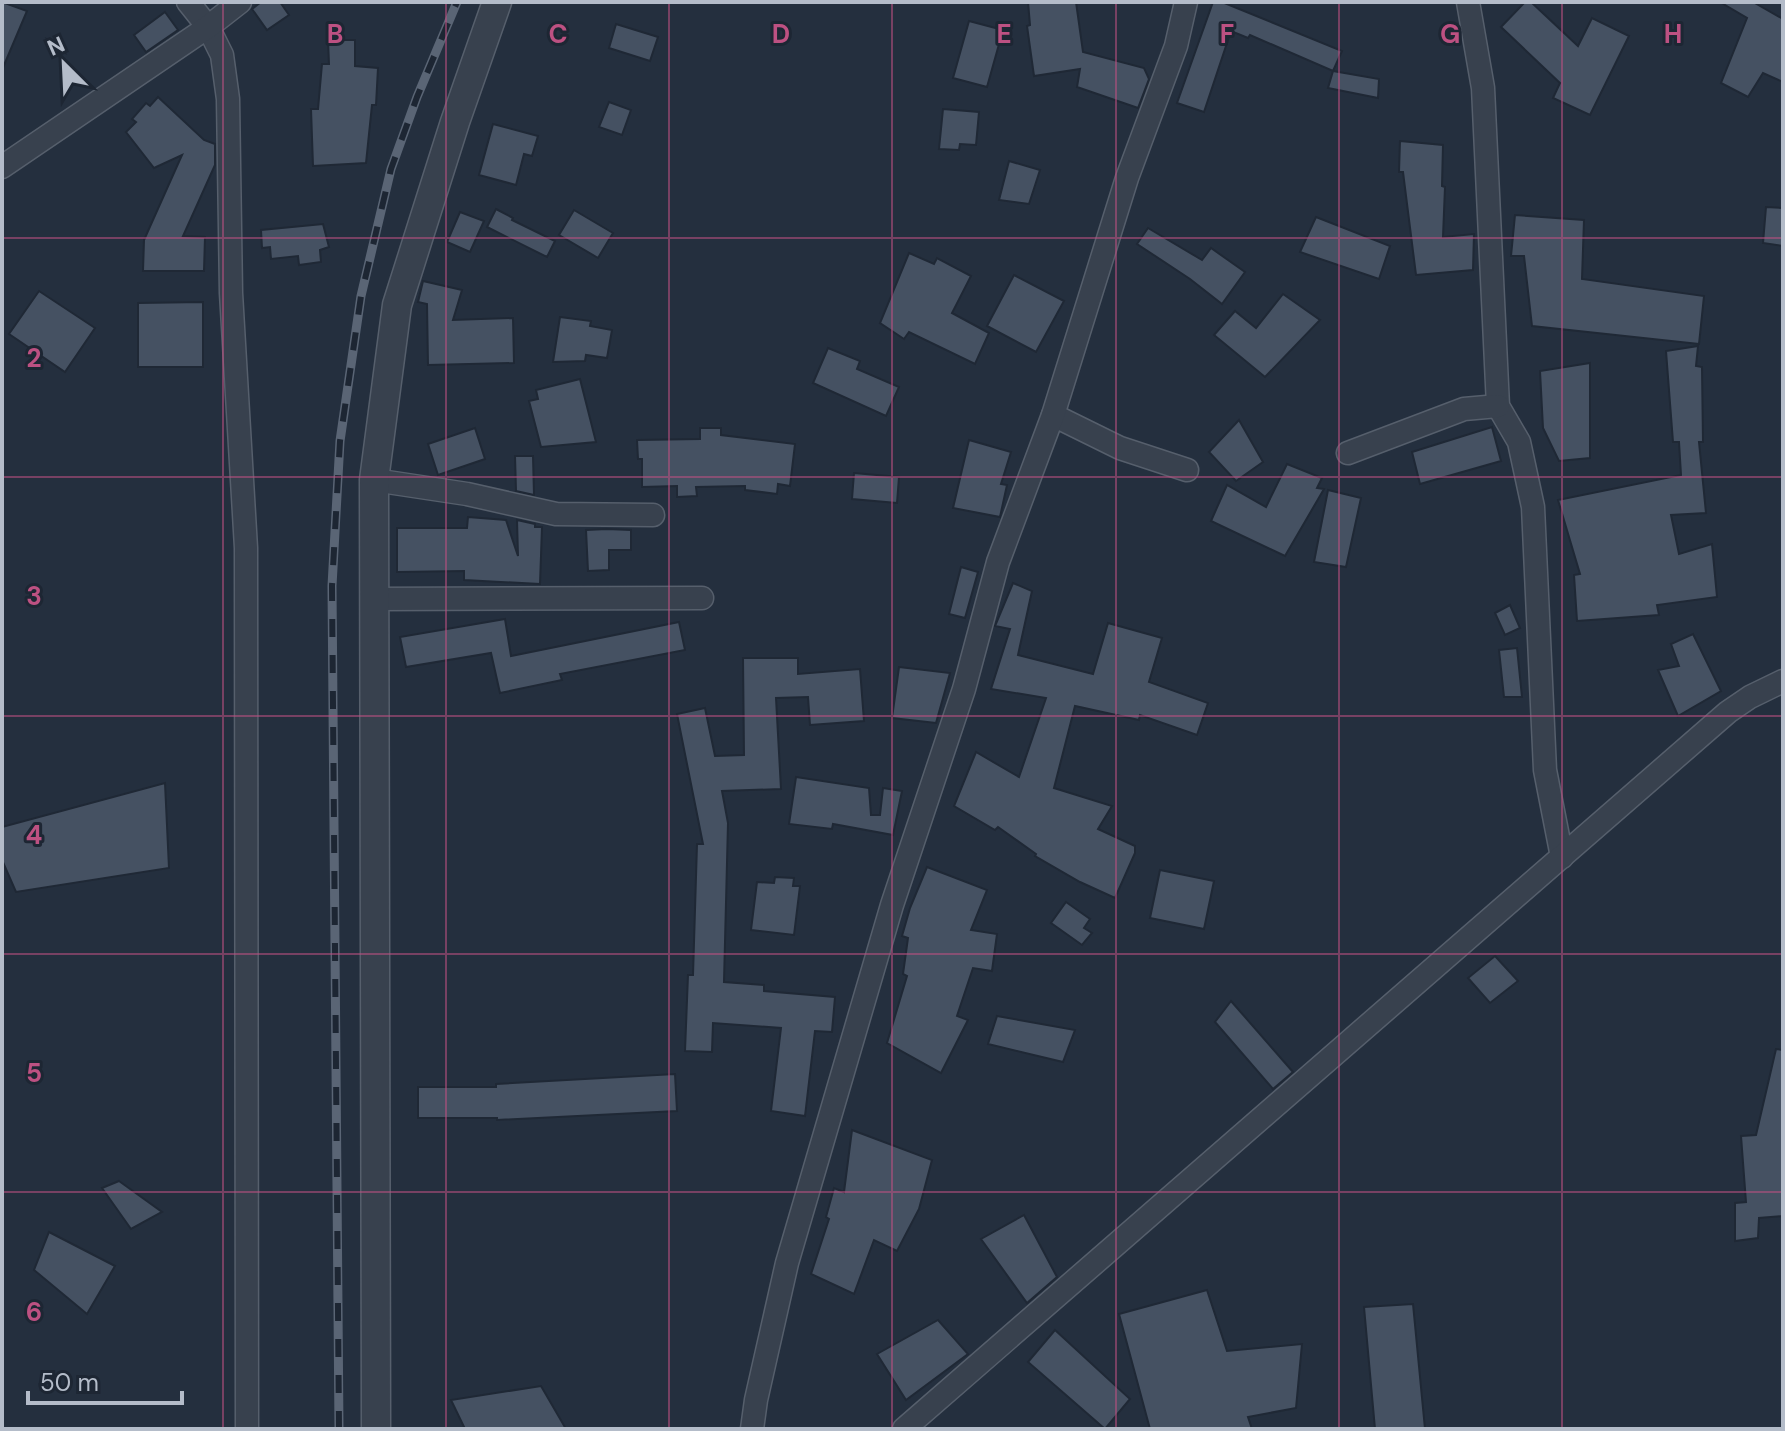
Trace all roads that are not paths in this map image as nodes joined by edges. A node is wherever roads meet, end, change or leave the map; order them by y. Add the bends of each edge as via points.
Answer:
1 (188, 2) edge
2 (240, 2) edge
3 (497, 2) edge
4 (1186, 2) edge
5 (1468, 2) edge
6 (208, 27) junction
7 (2, 167) edge
8 (1498, 406) junction
9 (1053, 415) junction
10 (1348, 453) dead end
11 (1187, 470) dead end
12 (374, 480) junction
13 (653, 515) dead end
14 (702, 598) dead end
15 (373, 599) junction
16 (1783, 681) edge
17 (1562, 857) junction
18 (247, 1429) edge
19 (376, 1429) edge
20 (752, 1429) edge
21 (904, 1429) edge

1 - 6 street
2 - 6 street
3 - 12 street via 397,305
4 - 9 street
5 - 8 street via 1483,88
6 - 7 street
6 - 18 street via 222,55 228,99 231,293 246,548
8 - 10 street via 1464,409
8 - 17 street via 1519,442 1533,507 1545,770
9 - 11 street via 1120,448
9 - 20 street via 998,562 964,689 892,905 787,1263
12 - 13 street via 556,514
12 - 15 street
14 - 15 street
15 - 19 street
16 - 17 street via 1728,712
17 - 21 street

